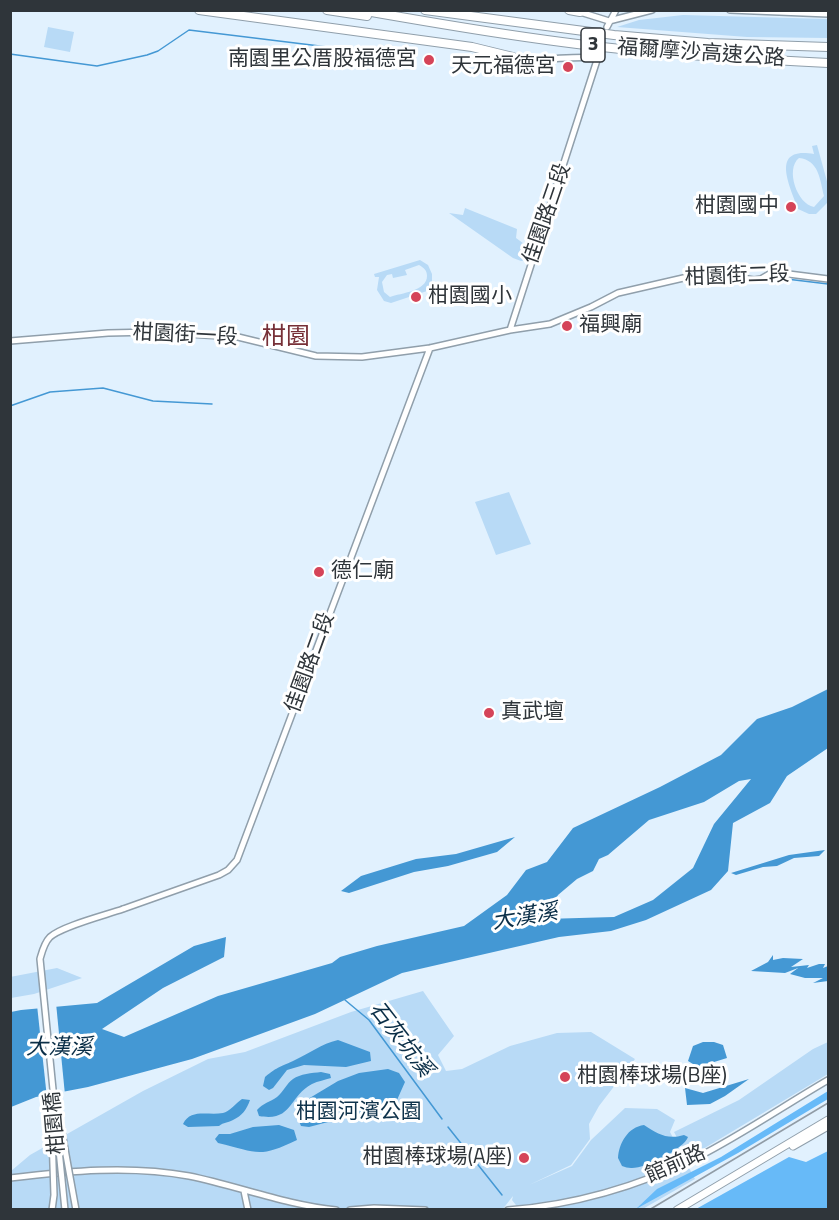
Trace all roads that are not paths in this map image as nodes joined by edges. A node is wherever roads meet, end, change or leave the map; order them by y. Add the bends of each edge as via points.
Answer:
1 (199, 10) edge
2 (327, 10) edge
3 (360, 10) edge
4 (425, 10) edge
5 (464, 10) edge
6 (569, 10) edge
7 (652, 10) edge
8 (730, 10) edge
9 (580, 12) joint
10 (616, 12) edge
11 (828, 14) edge
12 (608, 24) junction
13 (538, 25) junction
14 (478, 30) junction
15 (828, 47) edge
16 (513, 57) joint
17 (828, 63) edge
18 (828, 279) edge
19 (510, 330) junction
20 (10, 341) edge
21 (430, 348) junction
22 (123, 909) joint
23 (48, 1040) junction
24 (828, 1080) edge
25 (828, 1120) edge
26 (828, 1126) edge
27 (10, 1178) edge
28 (244, 1191) junction
29 (52, 1209) edge
30 (65, 1209) edge
31 (76, 1209) edge
32 (248, 1209) edge
33 (336, 1209) edge
34 (350, 1209) edge
35 (424, 1209) edge
36 (508, 1209) edge
37 (677, 1209) edge
38 (685, 1209) edge

1 - 16 highway via 472,47
2 - 14 highway
3 - 14 highway, 福爾摩沙高速公路 / 3
4 - 13 highway, 福爾摩沙高速公路 / 3
5 - 13 highway
6 - 9 highway
7 - 12 street
8 - 11 street
9 - 12 street
10 - 12 street
13 - 15 highway, 福爾摩沙高速公路 / 3 via 708,44
14 - 17 highway, 福爾摩沙高速公路 / 3 via 649,51
16 - 19 street, 佳園路三段 via 532,60 599,56
18 - 19 street, 柑園街二段 via 772,272 754,280 693,276 618,293 550,324
19 - 21 street
20 - 21 street, 柑園街一段 via 154,332 238,337 321,357 362,357
21 - 22 street, 佳園路二段 via 237,860 219,874
22 - 23 street, 柑園橋, bridge via 50,937 43,949 40,959
23 - 29 street, bridge
23 - 30 street, 柑園橋, bridge
23 - 31 street, bridge
24 - 36 street, 館前路 via 712,1149 646,1179 577,1200
25 - 37 main road
26 - 38 main road
27 - 28 street via 104,1170 148,1171 187,1176
28 - 32 street
28 - 33 street via 310,1207
34 - 35 street

